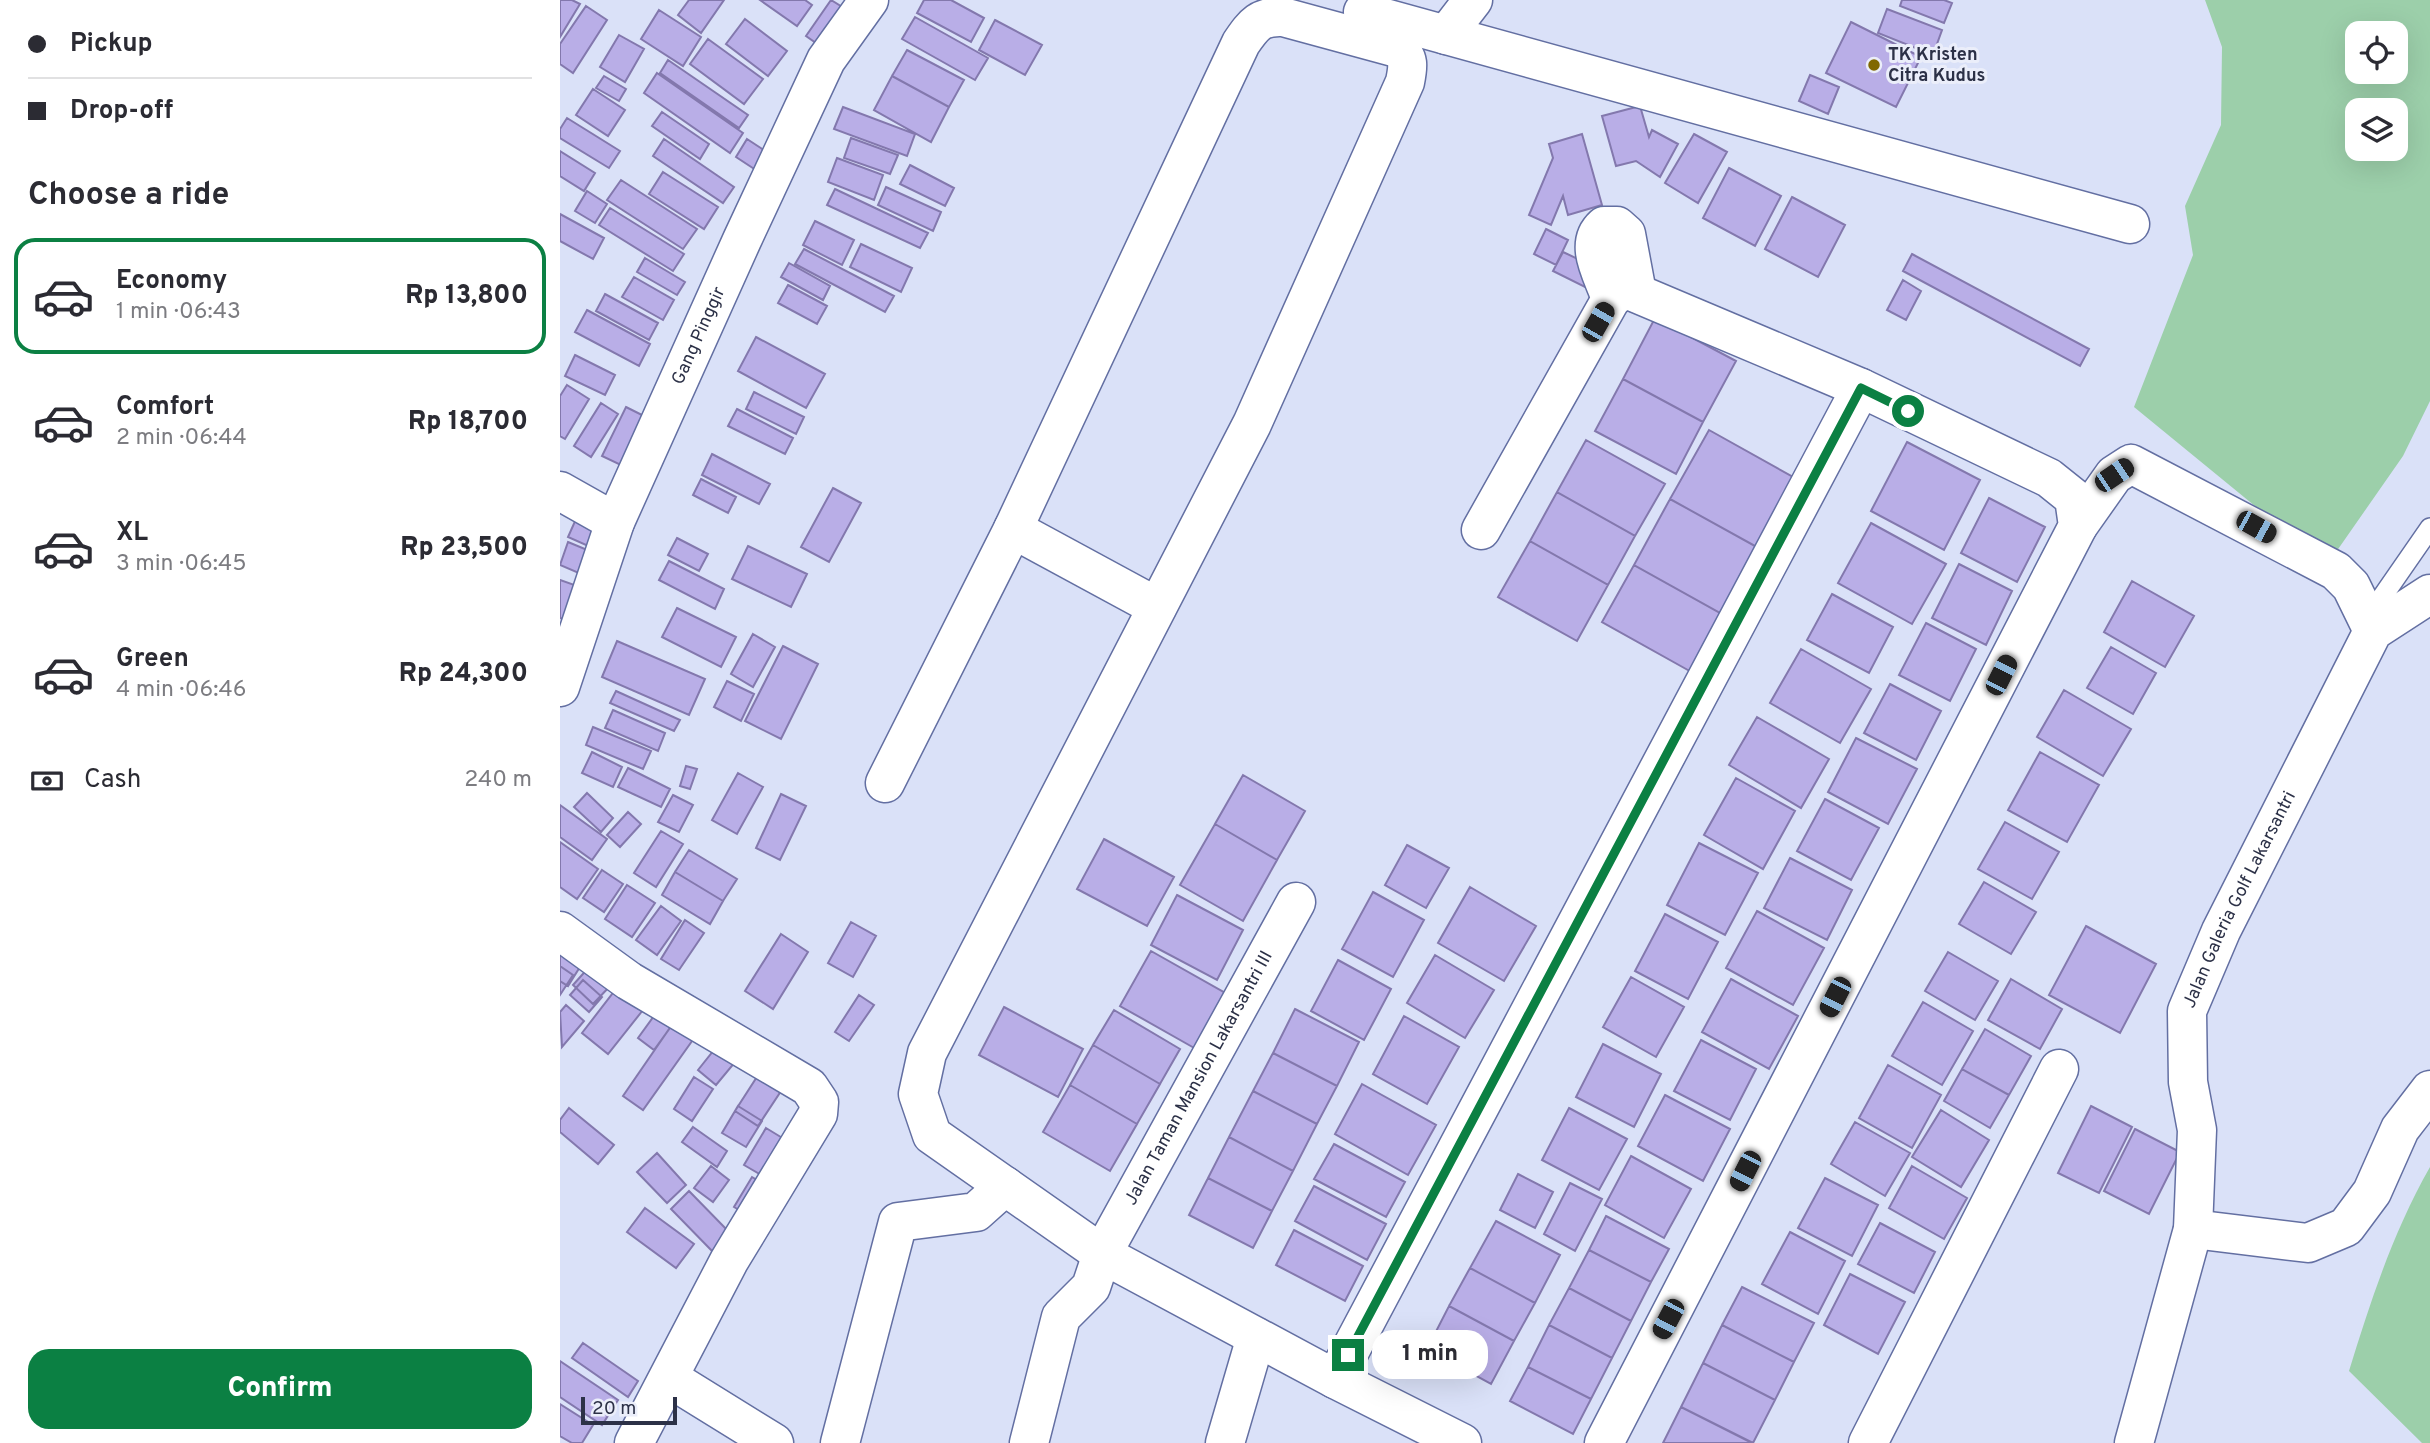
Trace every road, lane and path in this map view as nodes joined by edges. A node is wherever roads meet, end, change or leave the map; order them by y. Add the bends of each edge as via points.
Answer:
1 (869, 0) edge
2 (1321, 0) edge
3 (1473, 0) edge
4 (1446, 35) junction
5 (2130, 223) dead end
6 (1861, 388) junction
7 (560, 491) edge
8 (615, 522) junction
9 (2078, 526) junction
10 (2430, 528) edge
11 (1013, 529) junction
12 (1480, 530) dead end
13 (2430, 594) edge
14 (1157, 607) junction
15 (2373, 631) junction
16 (560, 687) edge
17 (885, 783) dead end
18 (1296, 902) dead end
19 (560, 931) edge
20 (2059, 1069) dead end
21 (2430, 1090) edge
22 (1005, 1186) junction
23 (2193, 1229) junction
24 (1102, 1255) junction
25 (1256, 1337) junction
26 (669, 1378) junction
27 (1335, 1380) junction
28 (1443, 1439) edge
29 (634, 1443) edge
30 (774, 1443) edge
31 (840, 1443) edge
32 (1029, 1443) edge
33 (1226, 1443) edge
34 (1604, 1443) edge
35 (1868, 1443) edge
36 (2134, 1443) edge

1 - 8 street, Gang Pinggir via 826,60
2 - 4 street
3 - 4 street
4 - 5 street
6 - 9 street via 2049,478 2074,498
6 - 12 street via 1624,293
6 - 27 street
7 - 8 street
8 - 16 street, Gang Pinggir
9 - 15 street via 2114,475 2131,464 2336,570 2351,586
9 - 34 street
10 - 15 lane, Jalan Galeria Golf Lakarsantri via 2378,603
11 - 14 street
11 - 14 street via 1241,43 1255,23 1266,16 1283,17 1397,48 1405,53 1409,65 1405,82 1252,424
11 - 17 street
13 - 15 street
14 - 22 street via 927,1053 918,1094 932,1135
15 - 23 street, Jalan Galeria Golf Lakarsantri via 2221,931 2187,1011 2188,1082 2197,1130
18 - 24 street, Jalan Taman Mansion Lakarsantri III
19 - 26 street via 629,981 808,1087 819,1102 818,1114 729,1261
20 - 35 street
21 - 23 street via 2400,1129 2372,1192 2346,1227 2308,1242
22 - 24 street
22 - 31 street via 976,1212 898,1223
23 - 36 street, Jalan Galeria Golf Lakarsantri
24 - 25 street
24 - 32 street, Jalan Taman Mansion Lakarsantri III via 1091,1287 1061,1317
25 - 27 street
25 - 33 street
26 - 29 street
26 - 30 street
27 - 28 street

